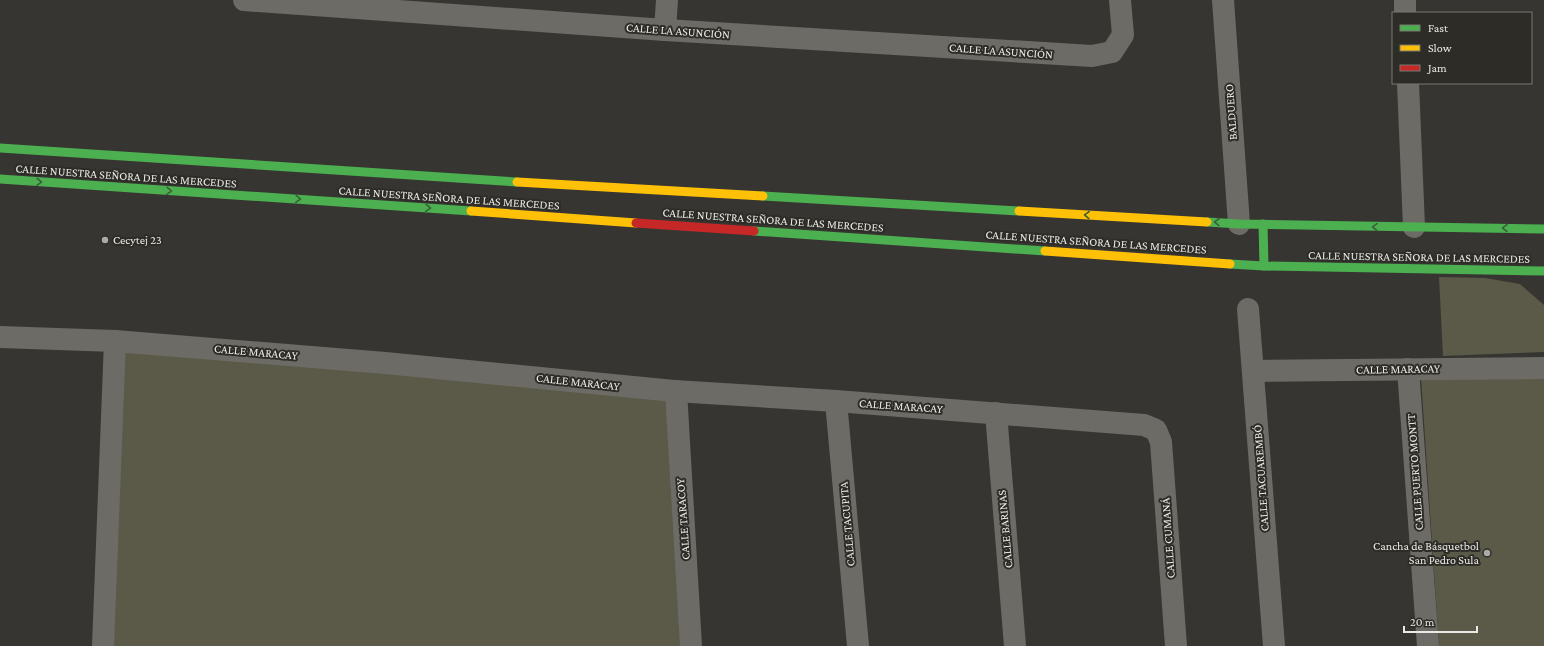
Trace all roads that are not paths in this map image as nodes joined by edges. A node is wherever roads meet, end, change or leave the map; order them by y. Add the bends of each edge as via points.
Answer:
1 (244, 0) edge
2 (667, 0) edge
3 (1120, 0) edge
4 (1223, 0) edge
5 (1405, 0) edge
6 (347, 4) edge
7 (1405, 12) edge
8 (665, 30) junction
9 (1408, 84) edge
10 (0, 148) edge
11 (0, 179) edge
12 (1239, 224) junction
13 (1263, 224) junction
14 (1414, 228) junction
15 (1544, 229) edge
16 (1264, 266) junction
17 (1509, 271) junction
18 (1544, 271) edge
19 (1531, 278) dead end
20 (1248, 309) dead end
21 (0, 337) edge
22 (115, 341) junction
23 (1544, 368) edge
24 (1408, 369) junction
25 (1253, 371) junction
26 (676, 391) junction
27 (836, 401) junction
28 (996, 413) junction
29 (1156, 430) joint
30 (103, 646) edge
31 (691, 646) edge
32 (858, 646) edge
33 (1015, 646) edge
34 (1176, 646) edge
35 (1274, 646) edge
36 (1428, 646) edge

1 - 6 street, CALLE LA ASUNCIÓN
2 - 8 street
3 - 8 street, CALLE LA ASUNCIÓN via 1123,35 1112,52 1092,56
4 - 12 street, BALDUERO
5 - 7 street
6 - 8 street, CALLE LA ASUNCIÓN
9 - 14 street
12 -> 10 street, CALLE NUESTRA SEÑORA DE LAS MERCEDES via 399,179
11 -> 16 street, CALLE NUESTRA SEÑORA DE LAS MERCEDES via 393,202
12 - 13 street, CALLE NUESTRA SEÑORA DE LAS MERCEDES
14 -> 13 street, CALLE NUESTRA SEÑORA DE LAS MERCEDES
13 - 16 street
15 -> 14 street, CALLE NUESTRA SEÑORA DE LAS MERCEDES
16 - 17 street, CALLE NUESTRA SEÑORA DE LAS MERCEDES
17 - 18 street, CALLE NUESTRA SEÑORA DE LAS MERCEDES
17 - 19 street
20 - 25 street, CALLE TACUAREMBÓ
21 - 22 street, CALLE MARACAY
22 - 26 street, CALLE MARACAY via 385,363
22 - 30 street
23 - 24 street, CALLE MARACAY
24 - 25 street, CALLE MARACAY
24 - 36 street, CALLE PUERTO MONTT
25 - 35 street, CALLE TACUAREMBÓ
26 - 27 street, CALLE MARACAY
26 - 31 street, CALLE TARACOY
27 - 28 street, CALLE MARACAY
27 - 32 street, CALLE TACUPITA
28 - 29 street, CALLE MARACAY via 1144,425
28 - 33 street, CALLE BARINAS
29 - 34 street, CALLE CUMANÁ via 1161,442

